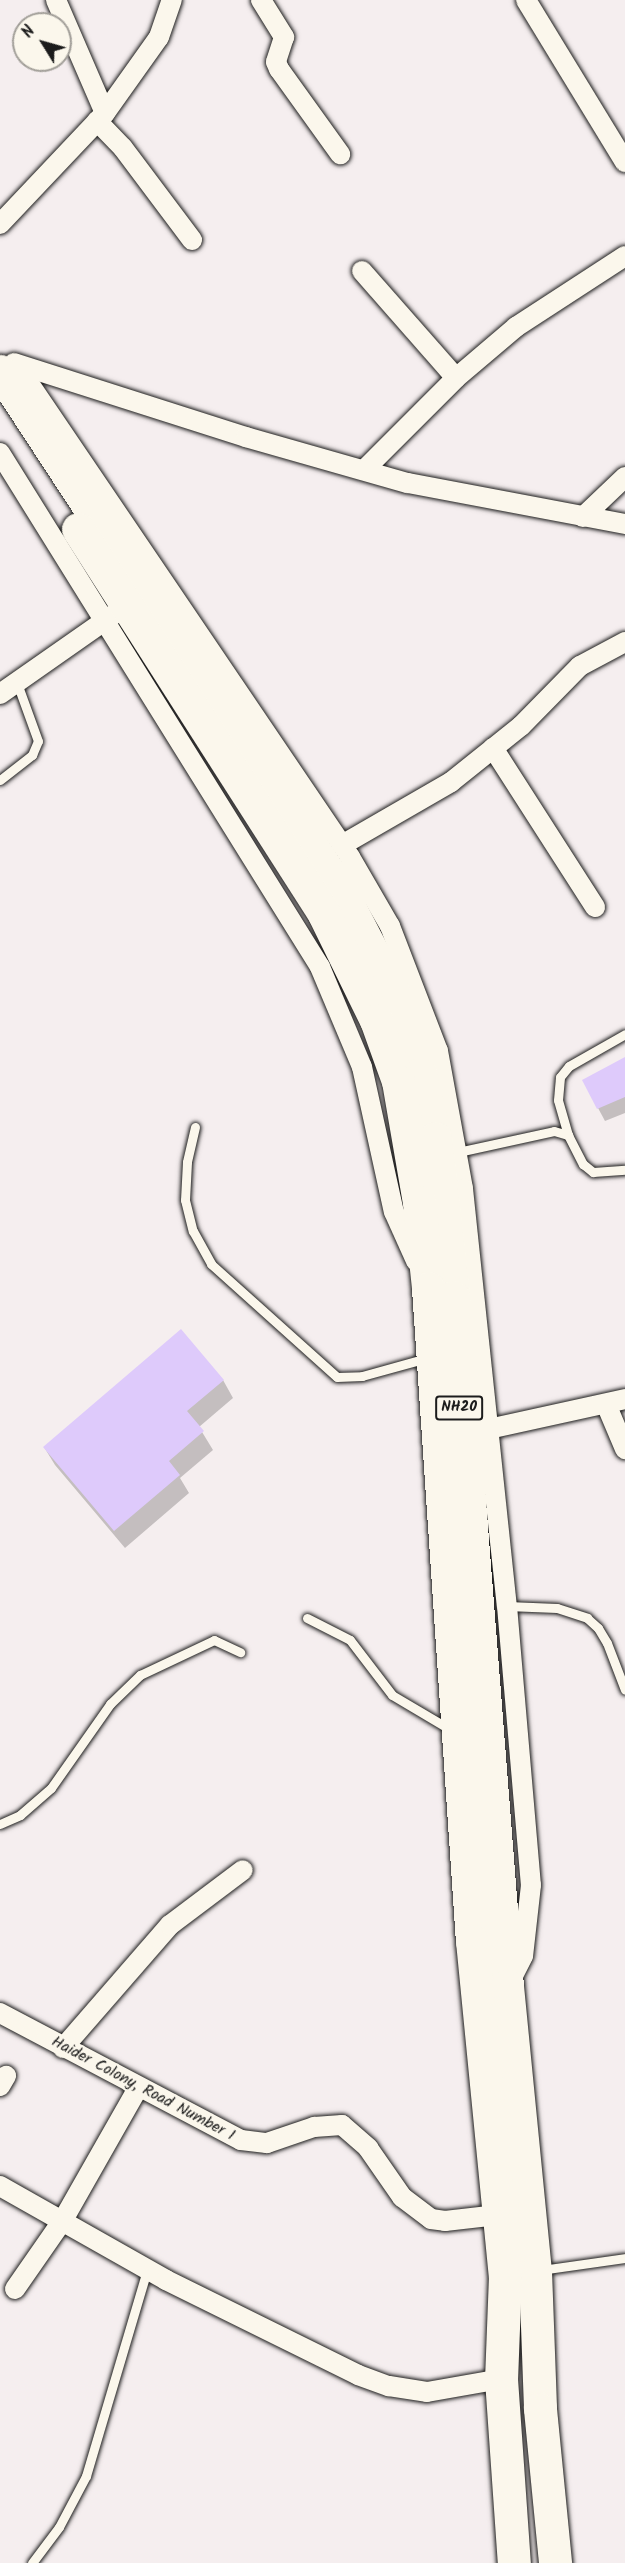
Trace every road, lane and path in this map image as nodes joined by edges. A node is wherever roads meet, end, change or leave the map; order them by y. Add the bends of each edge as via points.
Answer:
1 (56, 0) edge
2 (172, 0) edge
3 (261, 0) edge
4 (526, 0) edge
5 (101, 117) junction
6 (340, 154) dead end
7 (625, 162) edge
8 (0, 224) edge
9 (192, 240) dead end
10 (625, 256) edge
11 (362, 271) dead end
12 (5, 364) edge
13 (456, 378) junction
14 (0, 402) edge
15 (0, 453) edge
16 (364, 470) junction
17 (625, 477) edge
18 (583, 517) junction
19 (625, 524) edge
20 (114, 615) junction
21 (625, 642) edge
22 (17, 683) junction
23 (0, 694) edge
24 (493, 748) junction
25 (0, 780) edge
26 (342, 845) junction
27 (596, 907) dead end
28 (625, 1034) edge
29 (195, 1127) dead end
30 (568, 1135) junction
31 (458, 1152) junction
32 (625, 1170) edge
33 (432, 1357) junction
34 (625, 1399) edge
35 (606, 1404) junction
36 (461, 1435) junction
37 (625, 1449) edge
38 (507, 1606) junction
39 (307, 1618) dead end
40 (240, 1652) dead end
41 (625, 1690) edge
42 (458, 1734) junction
43 (0, 1824) edge
44 (243, 1870) dead end
45 (507, 1986) junction
46 (0, 2013) edge
47 (63, 2048) junction
48 (138, 2088) junction
49 (0, 2186) edge
50 (498, 2215) junction
51 (63, 2220) junction
52 (625, 2258) edge
53 (147, 2270) junction
54 (535, 2271) junction
55 (15, 2289) dead end
56 (501, 2379) junction
57 (32, 2563) edge
58 (514, 2563) edge
59 (555, 2563) edge

1 - 5 street
2 - 5 street via 159,38
3 - 6 street via 284,37 276,62 279,69
4 - 7 street
5 - 8 street
5 - 9 street
10 - 13 street via 554,300
11 - 13 street
12 - 16 street
12 - 26 street
12 - 36 highway, NH20 via 342,893 393,992 420,1074 435,1138 453,1297
13 - 16 street
14 - 20 highway, NH20
15 - 20 street
16 - 18 street via 446,493
17 - 18 street
18 - 19 street
20 - 22 street
20 - 33 highway, NH20 via 324,914 376,1020 400,1092 419,1202
21 - 24 street via 580,666
22 - 23 street
22 - 25 lane via 38,741 32,755
24 - 26 street via 451,782
24 - 27 street
26 - 31 street via 390,926 418,994 438,1052
28 - 30 lane via 569,1066 560,1077 558,1100
29 - 33 lane via 185,1200 193,1231 211,1264 337,1377 362,1376
30 - 31 lane via 554,1131
30 - 32 lane via 588,1170 599,1174
31 - 36 street
33 - 36 highway, NH20
34 - 35 street
35 - 36 street
35 - 37 street
36 - 38 street
36 - 42 highway, NH20 via 450,1578
36 - 45 highway, NH20 via 485,1678
38 - 41 lane via 557,1608 587,1618 607,1643
38 - 45 street via 531,1885 523,1956
39 - 42 lane via 350,1640 392,1695
40 - 43 lane via 214,1640 140,1675 110,1704 51,1788 20,1815
42 - 50 highway, NH20 via 472,1941
44 - 47 street via 170,1924
45 - 54 highway, NH20
46 - 47 street, Haider Colony, Road Number 1
47 - 48 street, Haider Colony, Road Number 1
48 - 50 street, Haider Colony, Road Number 1 via 223,2133 254,2144 330,2123 342,2125 368,2148 416,2210 445,2221
48 - 51 street
49 - 51 street
50 - 56 highway, NH20 via 505,2276
51 - 53 street
51 - 55 street
52 - 54 lane
53 - 56 street via 348,2370 389,2386 428,2392
53 - 57 lane via 86,2476 59,2527
54 - 59 highway, NH20 via 540,2409
56 - 58 highway, NH20

